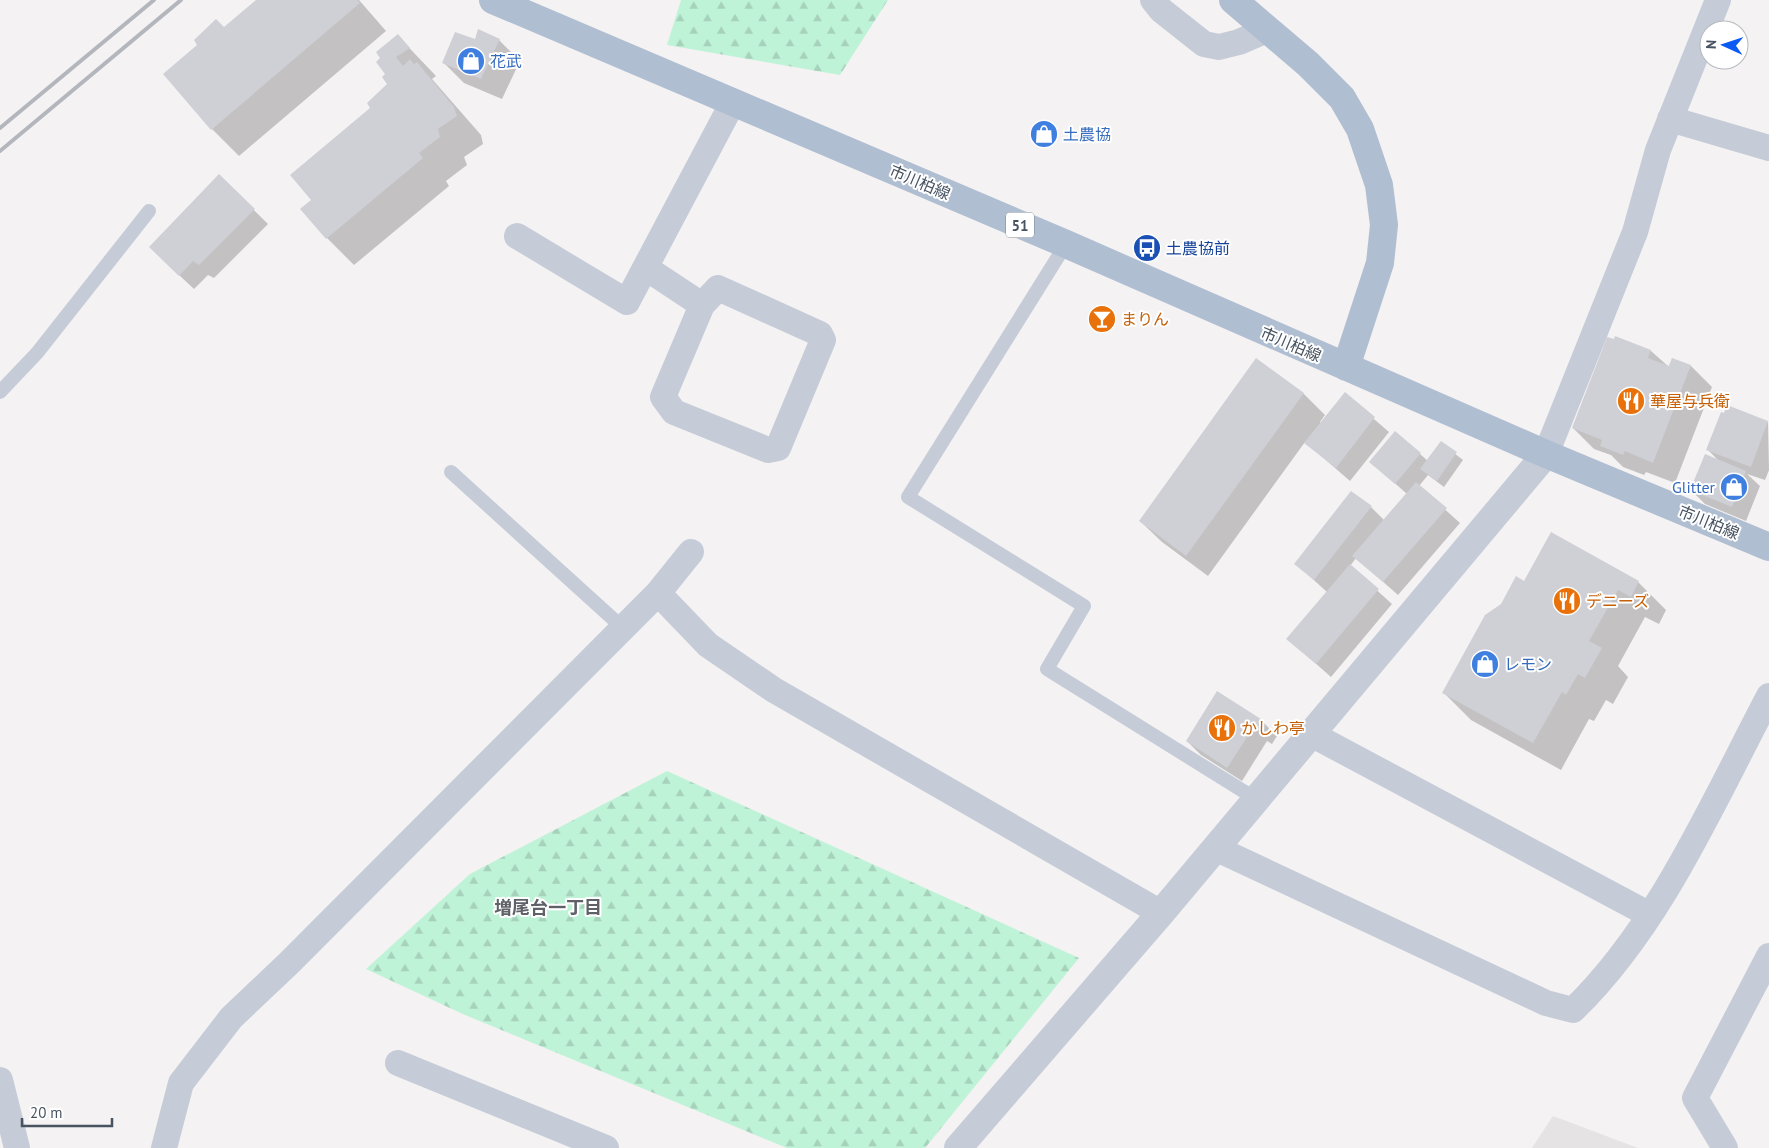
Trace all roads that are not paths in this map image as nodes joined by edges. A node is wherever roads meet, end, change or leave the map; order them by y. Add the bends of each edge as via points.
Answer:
1 (493, 0) edge
2 (1153, 0) edge
3 (1233, 0) edge
4 (1718, 0) edge
5 (1267, 30) junction
6 (733, 102) junction
7 (1670, 119) junction
8 (1769, 148) edge
9 (148, 211) dead end
10 (517, 236) dead end
11 (1066, 244) junction
12 (646, 268) junction
13 (702, 305) junction
14 (1346, 367) junction
15 (0, 392) edge
16 (1546, 454) junction
17 (451, 472) dead end
18 (1769, 547) edge
19 (691, 552) dead end
20 (658, 593) junction
21 (623, 628) junction
22 (1769, 696) edge
23 (1311, 734) junction
24 (1256, 799) junction
25 (1215, 848) junction
26 (1161, 913) junction
27 (1650, 915) junction
28 (1769, 956) edge
29 (398, 1064) dead end
30 (0, 1080) edge
31 (17, 1148) edge
32 (164, 1148) edge
33 (606, 1148) edge
34 (958, 1148) edge
35 (1725, 1148) edge

1 - 6 main road, 市川柏線 / 51
2 - 5 street via 1204,44 1233,44
3 - 5 main road
4 - 7 street
5 - 14 main road via 1342,98 1360,129 1379,185 1384,225 1380,263
6 - 11 main road, 市川柏線 / 51
6 - 12 street
7 - 8 street
7 - 16 street via 1635,232
9 - 15 lane via 36,353
10 - 12 street via 627,302
11 - 14 main road, 市川柏線 / 51
11 - 24 lane via 908,497 1084,606 1047,669
12 - 13 street
13 - 13 street via 718,288 820,334 823,340 778,448 768,450 674,412 663,397
14 - 16 main road, 市川柏線 / 51
16 - 18 main road, 市川柏線 / 51
16 - 23 street
17 - 21 lane
19 - 20 street
20 - 21 street
20 - 26 street via 708,645 774,690
21 - 32 street via 231,1018 181,1083
22 - 27 street
23 - 24 street
23 - 27 street
24 - 25 street
25 - 26 street
25 - 27 street via 1546,1003 1572,1010 1597,986
26 - 34 street
28 - 35 street via 1694,1098
29 - 33 street
30 - 31 street

